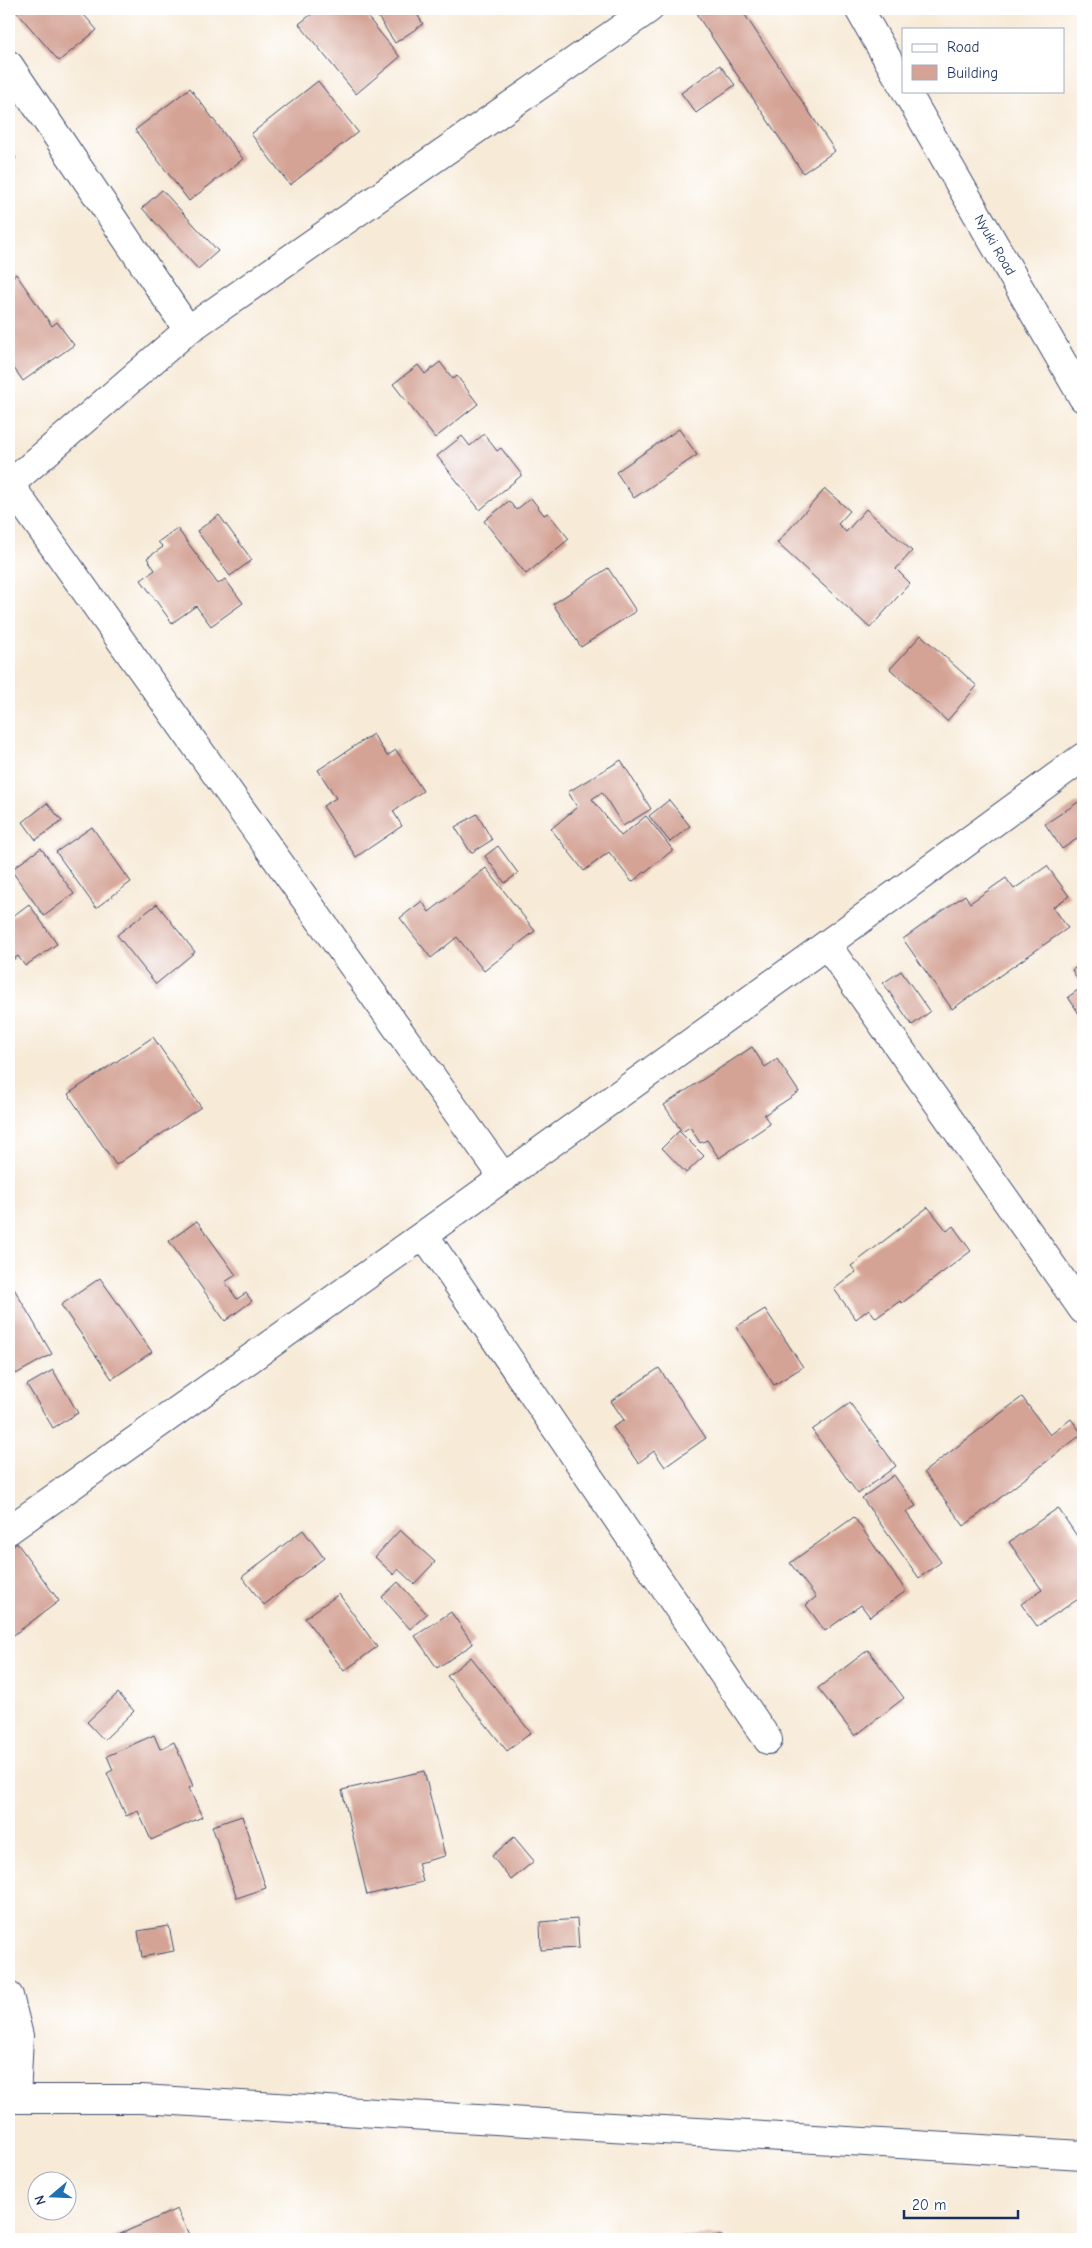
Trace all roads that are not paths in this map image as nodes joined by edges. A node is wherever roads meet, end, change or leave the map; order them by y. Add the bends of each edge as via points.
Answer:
1 (649, 9) edge
2 (859, 9) edge
3 (9, 65) edge
4 (902, 84) edge
5 (907, 92) edge
6 (188, 330) junction
7 (1083, 398) edge
8 (9, 485) edge
9 (1083, 757) edge
10 (827, 945) junction
11 (504, 1178) junction
12 (424, 1236) junction
13 (1083, 1310) edge
14 (9, 1530) edge
15 (768, 1740) dead end
16 (9, 1996) edge
17 (12, 2099) edge
18 (1083, 2155) edge

1 - 6 street
2 - 4 street
3 - 6 street
5 - 7 street, Nyuki Road
6 - 8 street
8 - 11 street
9 - 10 street
10 - 11 street
10 - 13 street
11 - 12 street
12 - 14 street
12 - 15 street
16 - 17 street via 19,2036
17 - 18 street via 141,2099

